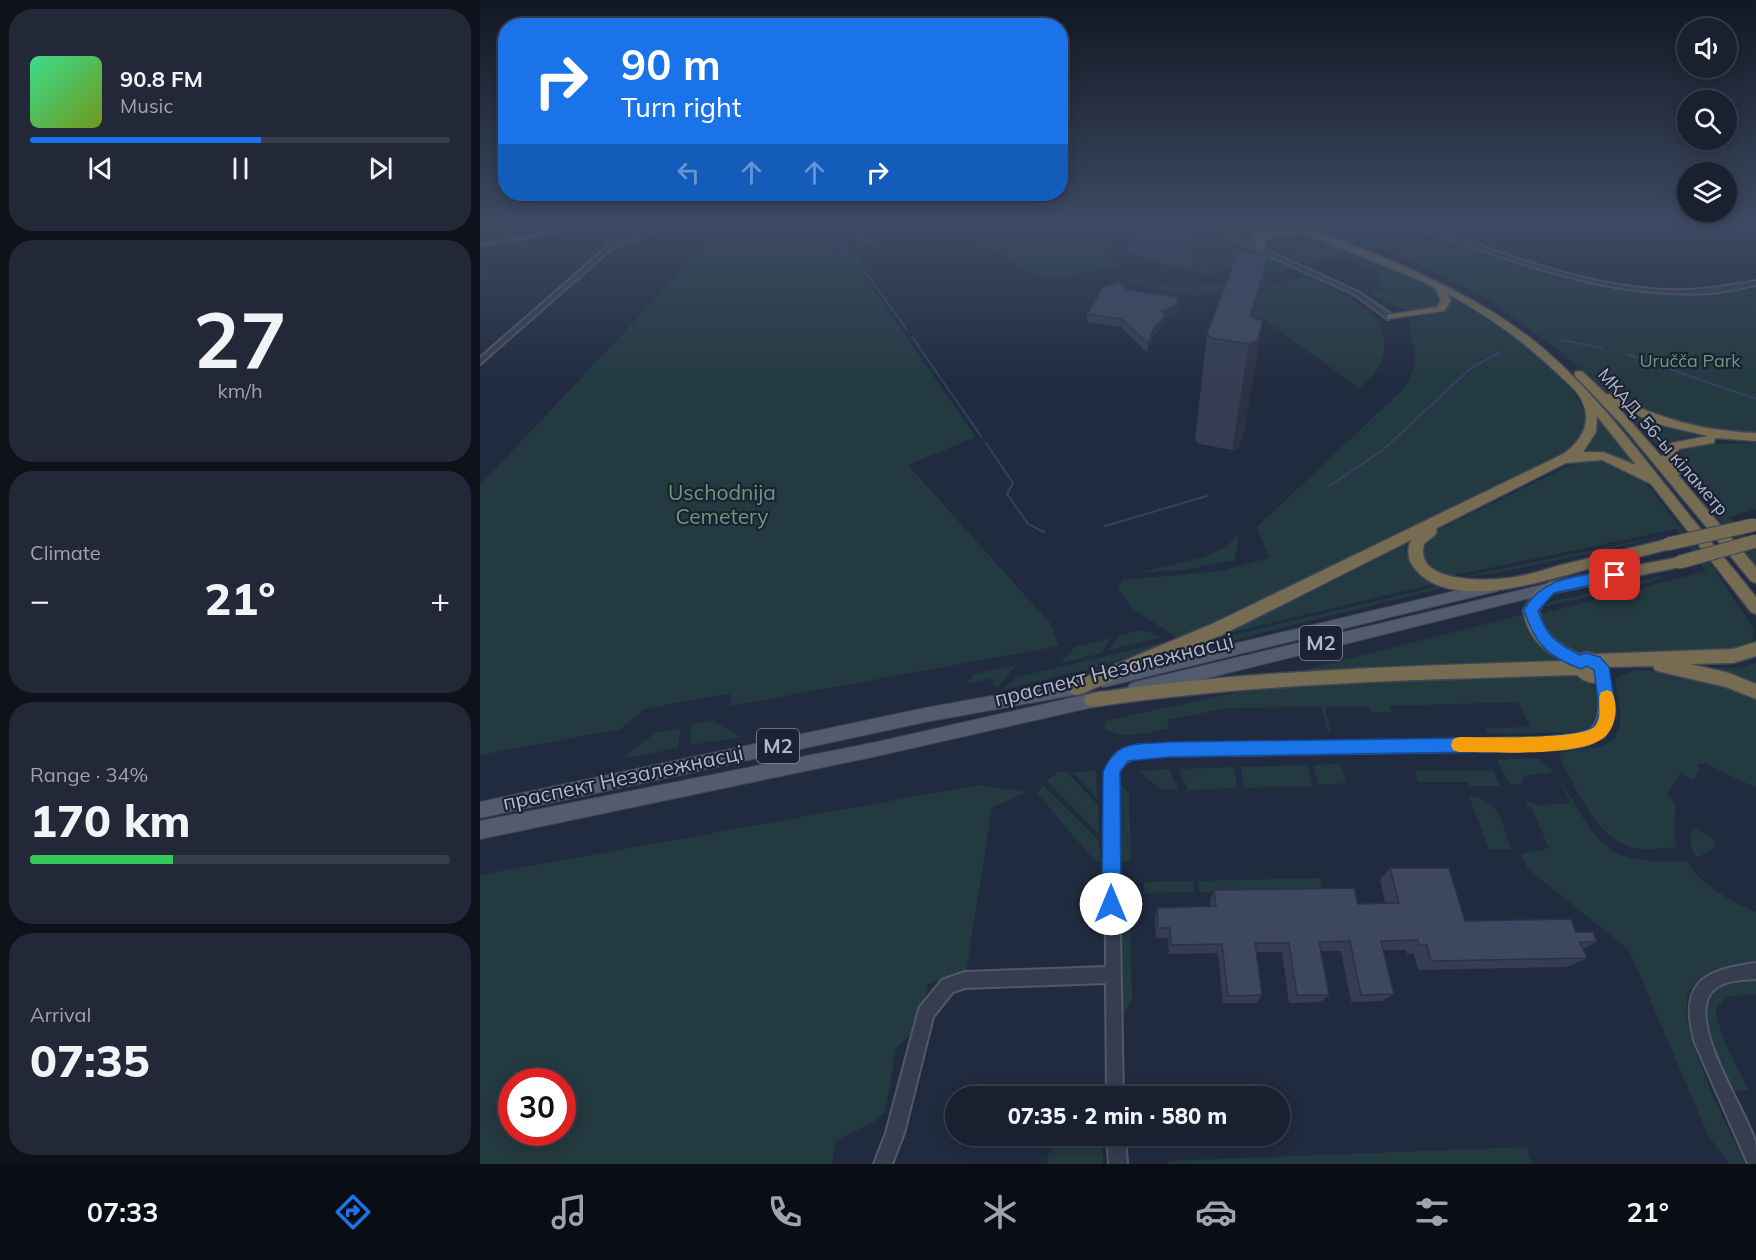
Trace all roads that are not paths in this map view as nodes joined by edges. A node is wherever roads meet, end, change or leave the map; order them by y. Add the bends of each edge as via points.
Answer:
1 (577, 276) edge
2 (1320, 276) edge
3 (1417, 276) edge
4 (1434, 276) edge
5 (1577, 276) edge
6 (1756, 283) edge
7 (1438, 285) junction
8 (1390, 317) joint
9 (480, 362) edge
10 (1590, 391) junction
11 (1756, 438) edge
12 (1676, 481) junction
13 (1660, 487) junction
14 (1755, 525) edge
15 (1756, 541) edge
16 (1756, 577) edge
17 (1507, 584) junction
18 (1550, 588) junction
19 (1743, 591) junction
20 (1756, 608) edge
21 (1756, 616) edge
22 (1756, 650) edge
23 (1591, 668) junction
24 (1077, 688) junction
25 (1756, 692) edge
26 (1093, 700) junction
27 (480, 810) edge
28 (480, 830) edge
29 (1756, 971) edge
30 (1112, 975) junction
31 (1115, 1086) edge
32 (1117, 1146) edge
33 (1756, 1162) edge
34 (883, 1164) edge
35 (1118, 1164) edge

1 - 9 street
2 - 8 street via 1356,293
3 - 7 highway, МКАД, 56-ы кіламетр
4 - 10 highway, МКАД, 56-ы кіламетр via 1492,306 1546,346
5 - 6 street via 1614,285 1693,291
7 - 8 highway via 1446,297 1440,309
7 - 10 highway, МКАД, 56-ы кіламетр via 1509,327
10 - 11 highway via 1679,428
10 - 12 highway, МКАД, 56-ы кіламетр
10 - 13 highway, МКАД, 56-ы кіламетр
10 - 24 highway via 1589,435 1584,446 1568,457 1218,629
11 - 12 highway via 1675,446 1667,460
12 - 16 highway, МКАД, 56-ы кіламетр
13 - 17 highway via 1612,457 1583,456 1422,535 1416,544 1417,559 1428,573 1437,577 1471,585
13 - 19 highway, МКАД, 56-ы кіламетр
14 - 17 highway, праспект Незалежнасці / М2, bridge
15 - 18 highway, праспект Незалежнасці / М2, bridge via 1680,562
17 - 24 main road, праспект Незалежнасці / М2
18 - 23 highway via 1531,610 1533,623 1553,648
18 - 26 main road, праспект Незалежнасці / М2
19 - 20 highway
19 - 21 highway
22 - 23 highway via 1733,656
23 - 25 highway via 1653,664 1681,668 1730,680
23 - 26 highway via 1255,680 1180,686
23 - 30 street via 1608,706 1605,725 1600,732 1567,742 1170,750 1121,755 1111,772
24 - 27 main road, праспект Незалежнасці / М2 via 925,715
26 - 28 main road, праспект Незалежнасці / М2
29 - 33 street via 1712,982 1697,1001 1695,1015 1700,1037
30 - 31 street
30 - 34 street via 965,980 948,986 926,1013 895,1133
32 - 35 street

